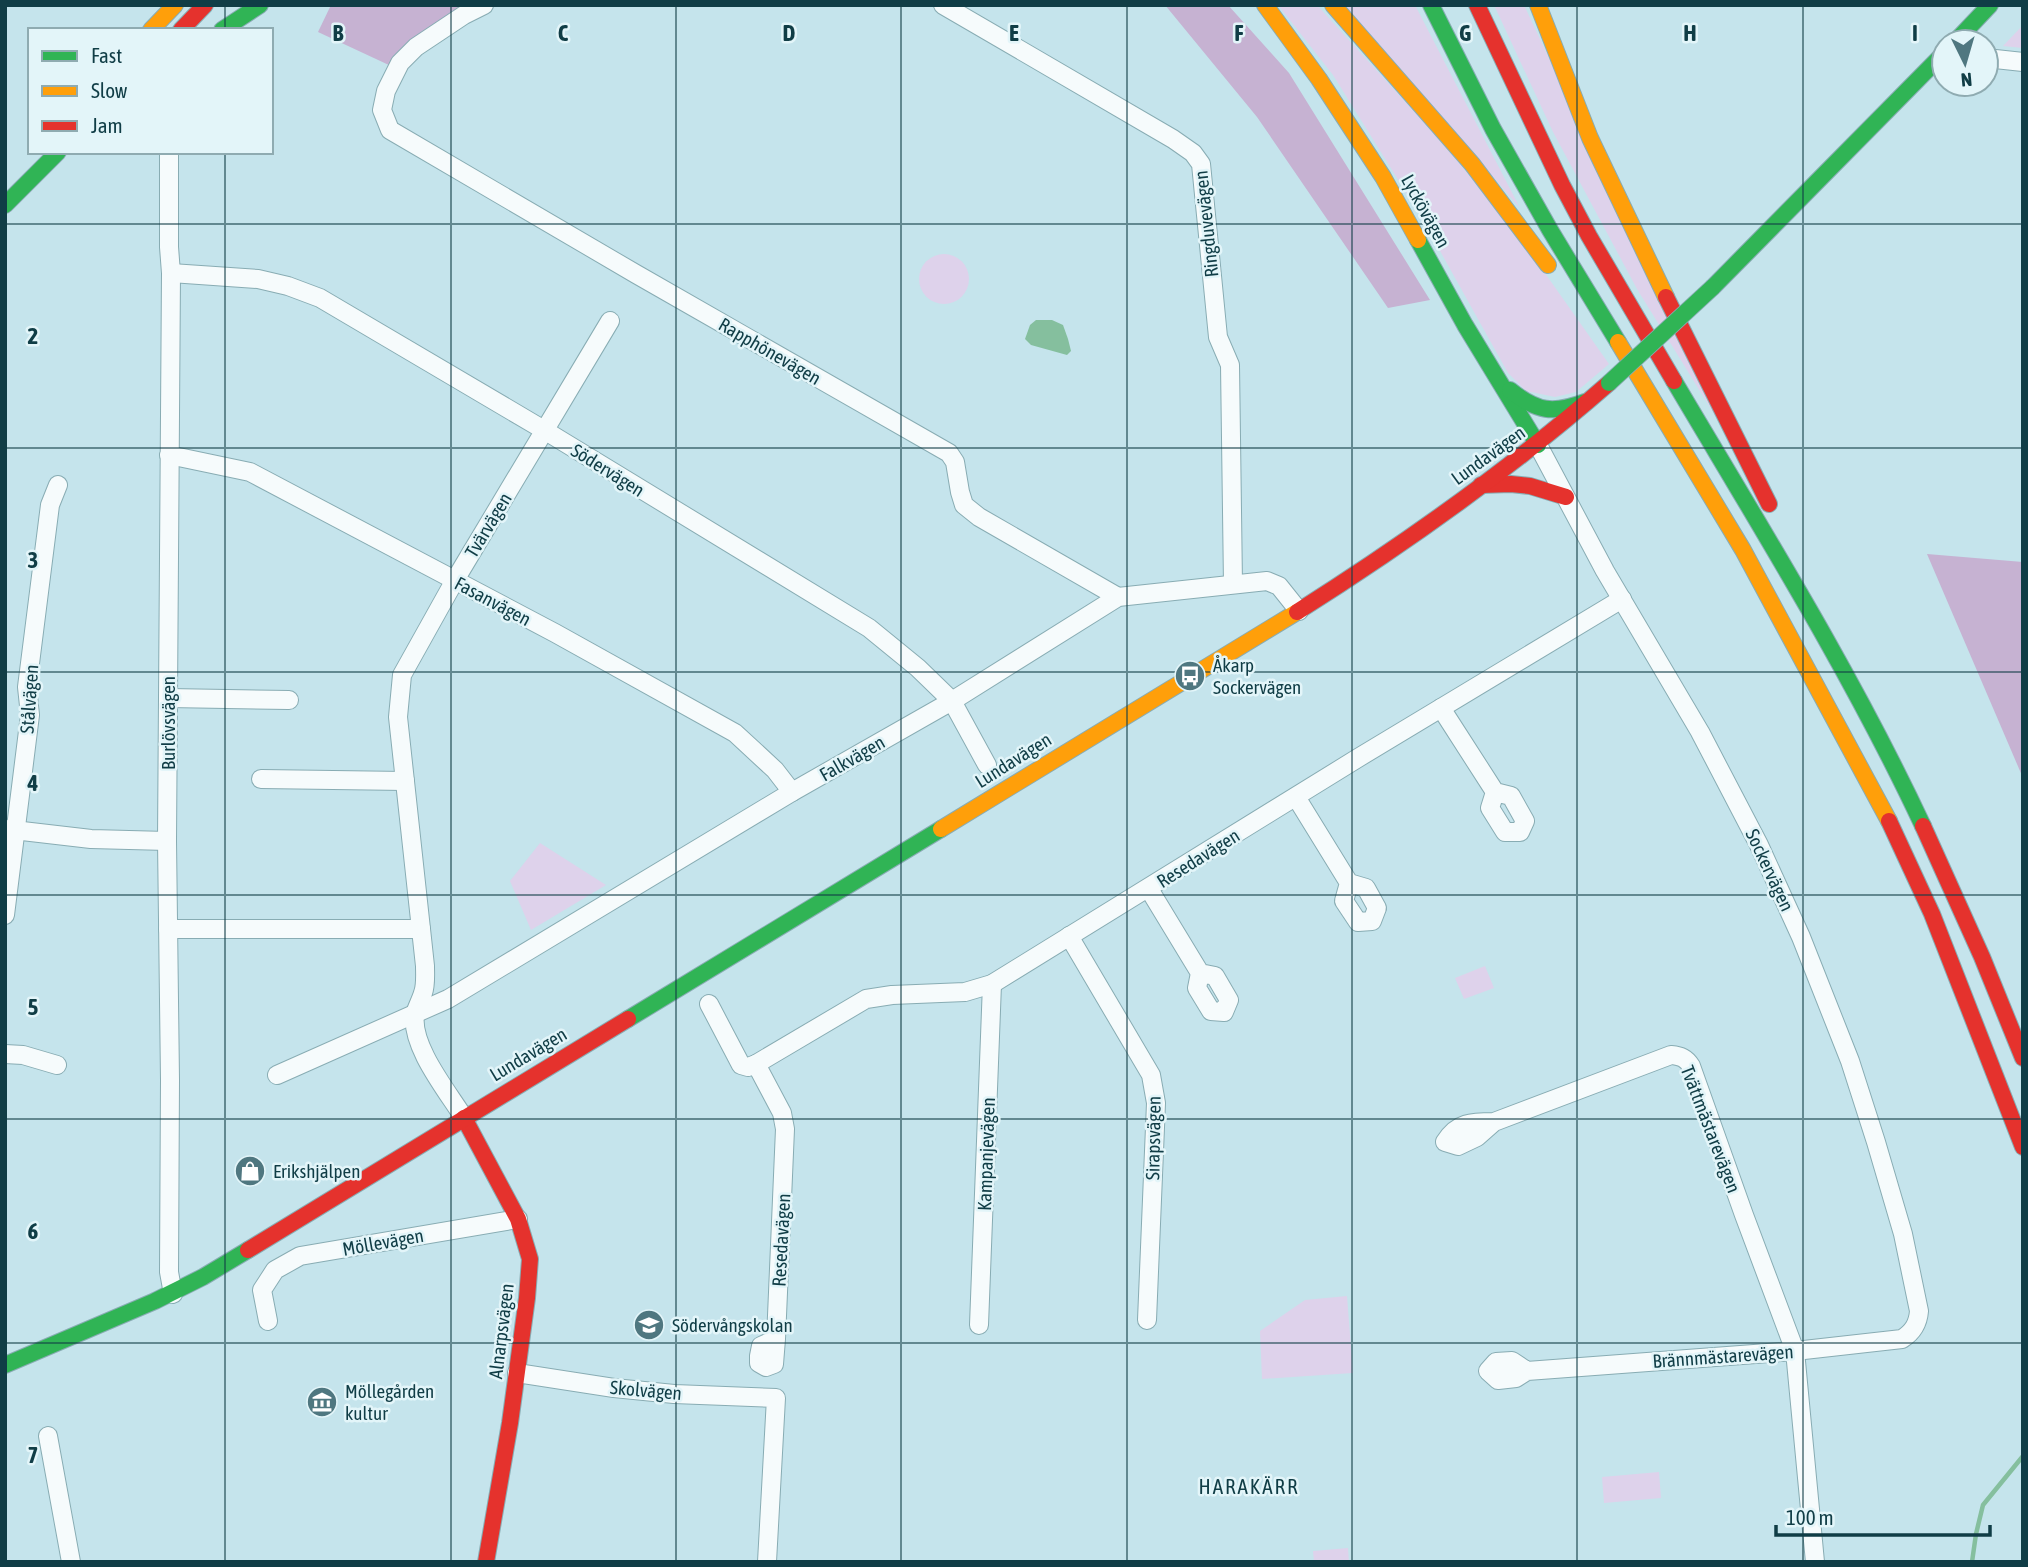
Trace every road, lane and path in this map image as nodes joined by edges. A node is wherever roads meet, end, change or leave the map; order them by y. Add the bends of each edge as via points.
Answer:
1 (161, 5) edge
2 (175, 5) edge
3 (205, 5) edge
4 (260, 5) edge
5 (484, 5) edge
6 (943, 5) edge
7 (1265, 5) edge
8 (1333, 5) edge
9 (1431, 5) edge
10 (1477, 5) edge
11 (1538, 5) edge
12 (1990, 5) edge
13 (143, 28) edge
14 (153, 28) edge
15 (183, 28) edge
16 (225, 28) edge
17 (1968, 28) edge
18 (2000, 60) edge
19 (2023, 62) edge
20 (1930, 67) edge
21 (57, 154) edge
22 (169, 154) edge
23 (5, 205) edge
24 (171, 273) junction
25 (1554, 274) dead end
26 (610, 321) dead end
27 (1592, 329) dead end
28 (1491, 368) junction
29 (1592, 399) junction
30 (544, 430) junction
31 (1538, 445) junction
32 (169, 455) junction
33 (58, 485) dead end
34 (1481, 485) junction
35 (1566, 497) junction
36 (1743, 550) junction
37 (455, 580) junction
38 (1233, 584) junction
39 (1118, 597) junction
40 (1622, 599) junction
41 (1299, 611) junction
42 (1841, 665) junction
43 (168, 698) junction
44 (289, 700) dead end
45 (952, 701) junction
46 (1441, 708) junction
47 (987, 765) dead end
48 (261, 779) dead end
49 (405, 781) junction
50 (792, 792) junction
51 (1495, 792) dead end
52 (1296, 797) junction
53 (10, 830) edge
54 (167, 841) junction
55 (1349, 883) dead end
56 (1149, 889) junction
57 (5, 915) edge
58 (168, 929) junction
59 (421, 929) junction
60 (1069, 936) junction
61 (1200, 973) dead end
62 (992, 984) junction
63 (709, 1004) dead end
64 (415, 1015) junction
65 (5, 1054) edge
66 (2023, 1058) edge
67 (756, 1064) junction
68 (57, 1065) dead end
69 (277, 1075) dead end
70 (464, 1118) junction
71 (1494, 1122) dead end
72 (2023, 1147) edge
73 (518, 1219) junction
74 (173, 1294) junction
75 (1147, 1320) dead end
76 (268, 1321) dead end
77 (979, 1325) dead end
78 (1914, 1328) joint
79 (776, 1339) dead end
80 (1795, 1351) junction
81 (5, 1365) edge
82 (1527, 1371) dead end
83 (517, 1373) junction
84 (48, 1436) dead end
85 (71, 1562) edge
86 (486, 1562) edge
87 (767, 1562) edge
88 (1815, 1562) edge

1 - 13 main road
2 - 14 main road
3 - 15 main road
4 - 16 main road
5 - 39 street, Rapphönevägen via 416,47 400,64 382,110 390,130 948,453 955,462 964,505
6 - 38 street, Ringduvevägen via 1173,139 1201,164 1218,337 1230,365
7 - 28 main road, Lyckövägen via 1383,177
8 - 25 main road via 1482,176
9 - 36 main road via 1550,230
10 - 42 main road via 1576,212
11 - 42 main road via 1618,200 1803,575
12 - 17 main road
18 - 19 street
20 - 29 main road, Lundavägen, bridge via 1713,287
21 - 23 main road
22 - 24 street, Burlövsvägen
24 - 30 street, Södervägen via 258,279 320,298
24 - 32 street, Burlövsvägen
26 - 30 street, Tvärvägen
27 - 36 main road
28 - 29 main road via 1508,389 1535,407 1570,408
28 - 31 main road, Lyckövägen
29 - 31 main road, Lundavägen
30 - 37 street, Tvärvägen
30 - 45 street, Södervägen via 869,628
31 - 34 main road, Lundavägen
31 - 35 street, Sockervägen
32 - 37 street, Fasanvägen via 250,472
32 - 43 street, Burlövsvägen
33 - 53 street, Stålvägen via 50,505 27,687 30,715
34 - 35 main road via 1530,486
34 - 41 main road, Lundavägen
35 - 40 street, Sockervägen
36 - 72 main road via 1890,823 1932,914
37 - 49 street, Tvärvägen via 402,675 398,717
37 - 50 street, Fasanvägen via 735,733
38 - 39 street, Falkvägen
38 - 41 street, Falkvägen via 1273,582
39 - 45 street, Falkvägen
40 - 46 street, Resedavägen
40 - 78 street, Sockervägen via 1700,732 1801,937 1850,1061 1903,1234 1919,1311
41 - 70 main road, Lundavägen
42 - 66 main road via 1912,803
43 - 44 street
43 - 54 street, Burlövsvägen
45 - 47 street, Södervägen
45 - 50 street, Falkvägen
46 - 51 street
46 - 52 street, Resedavägen
48 - 49 street
49 - 59 street, Tvärvägen
50 - 64 street, Falkvägen
52 - 55 street
52 - 56 street, Resedavägen
53 - 54 street
53 - 57 street, Stålvägen
54 - 58 street, Burlövsvägen
56 - 60 street, Resedavägen
56 - 61 street
58 - 59 street
58 - 74 street, Burlövsvägen via 169,1272
59 - 64 street, Tvärvägen via 424,991
60 - 62 street, Resedavägen
60 - 75 street, Sirapsvägen via 1151,1075 1155,1092
62 - 67 street, Resedavägen via 965,992 866,999
62 - 77 street, Kampanjevägen
63 - 67 street, Resedavägen via 741,1065
64 - 69 street, Falkvägen
64 - 70 street, Tvärvägen via 418,1039
65 - 68 street
67 - 79 street, Resedavägen via 782,1113 785,1129
70 - 73 main road, Alnarpsvägen
70 - 74 main road, Lundavägen
71 - 80 street, Tvättmästarevägen via 1671,1055 1687,1060
73 - 76 street, Möllevägen via 300,1256 275,1270 262,1290
73 - 83 main road, Alnarpsvägen via 530,1259
74 - 81 main road, Lundavägen
78 - 80 street, Brännmästarevägen via 1902,1339
80 - 82 street, Brännmästarevägen
80 - 88 street
83 - 86 main road, Alnarpsvägen
83 - 87 street, Skolvägen via 674,1394 776,1398
84 - 85 street

